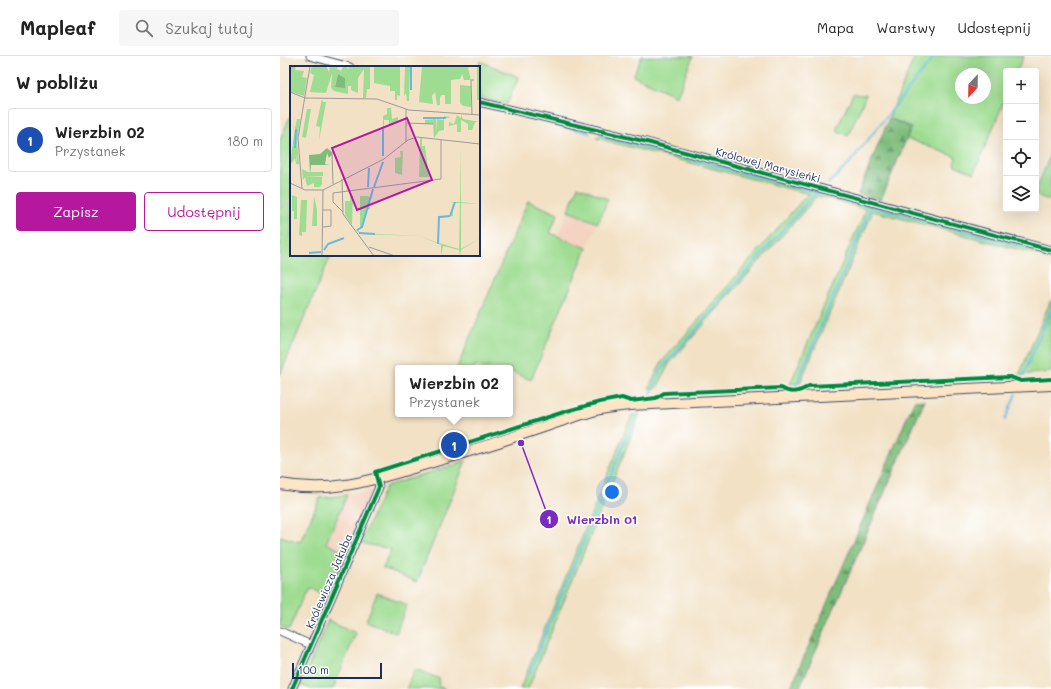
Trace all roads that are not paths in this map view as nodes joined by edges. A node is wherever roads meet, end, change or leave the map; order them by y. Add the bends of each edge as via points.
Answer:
1 (310, 56) edge
2 (346, 66) edge
3 (480, 102) edge
4 (1051, 250) edge
5 (1051, 385) edge
6 (377, 479) junction
7 (280, 484) edge
8 (280, 631) edge
9 (311, 645) junction
10 (292, 689) edge

1 - 2 street
3 - 4 street, Królowej Marysieńki via 643,141
5 - 6 main road via 630,405 601,409
6 - 7 main road via 326,488
6 - 9 street, Królewicza Jakuba via 379,487
8 - 9 street
9 - 10 street, Królewicza Jakuba

